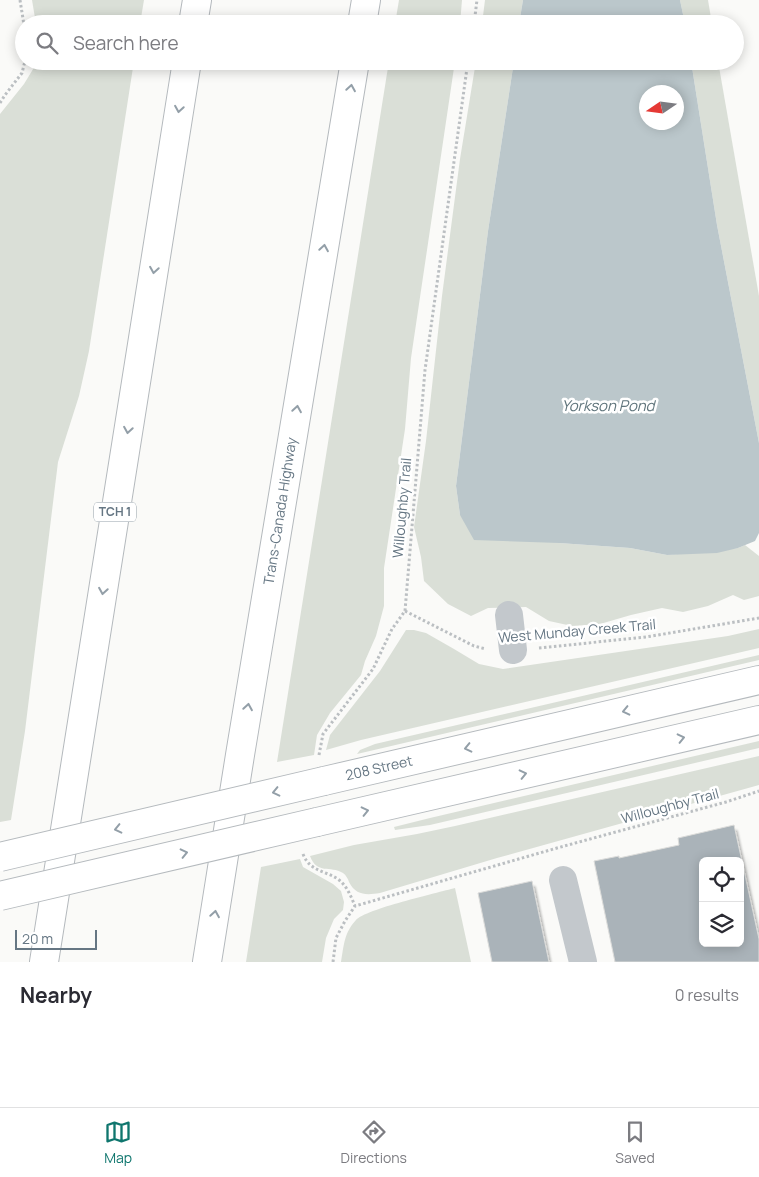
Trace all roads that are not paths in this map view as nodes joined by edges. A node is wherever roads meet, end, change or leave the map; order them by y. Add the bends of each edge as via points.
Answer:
1 (197, 0) edge
2 (366, 0) edge
3 (194, 15) edge
4 (364, 15) edge
5 (186, 70) edge
6 (354, 70) edge
7 (509, 615) dead end
8 (513, 650) road end
9 (759, 680) edge
10 (759, 720) edge
11 (0, 857) edge
12 (563, 880) dead end
13 (0, 896) edge
14 (44, 962) edge
15 (207, 962) edge
16 (583, 962) edge

1 - 3 main road
2 - 4 main road
5 -> 14 main road, TCH 1
15 -> 6 main road, Trans-Canada Highway
7 - 8 lane
9 -> 11 main road, 208 Street, bridge via 321,772
13 -> 10 main road, bridge
12 - 16 lane

